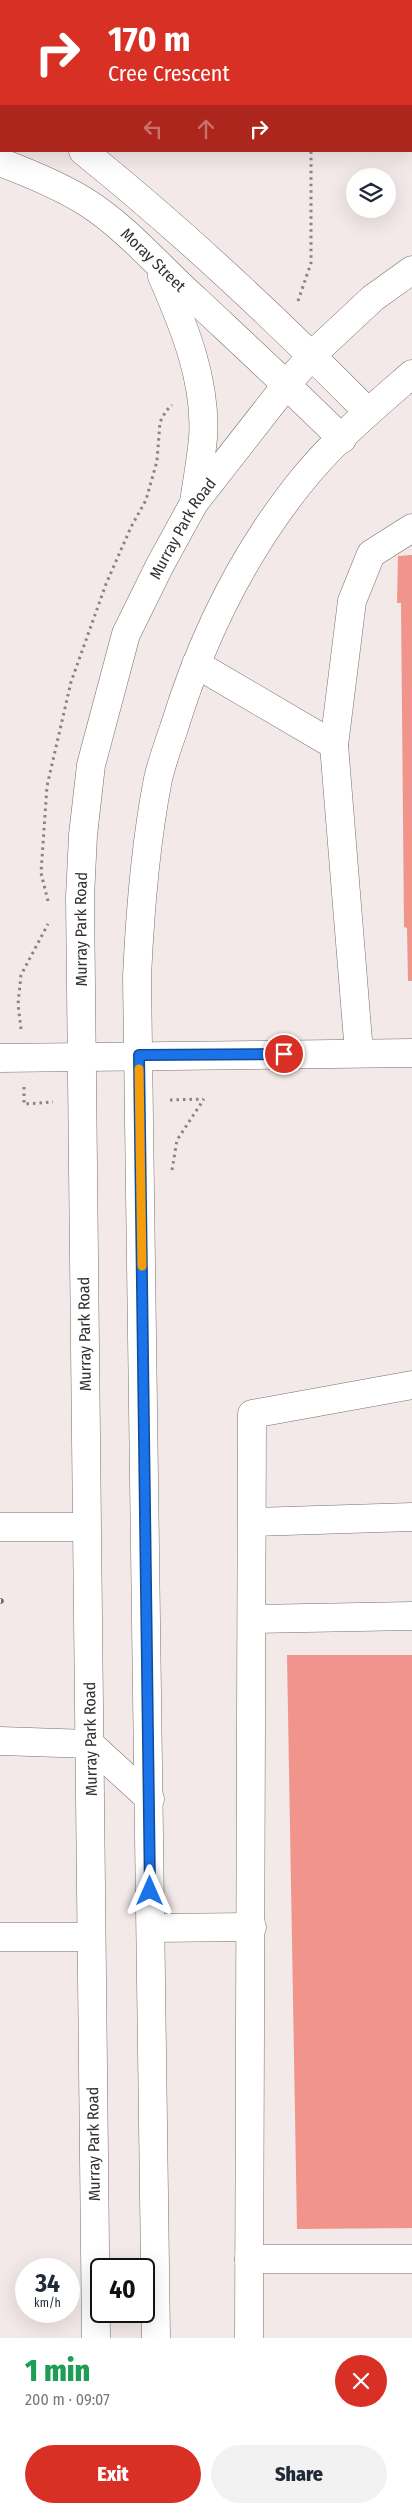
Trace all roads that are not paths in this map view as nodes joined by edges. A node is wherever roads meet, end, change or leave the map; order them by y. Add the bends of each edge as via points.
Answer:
1 (84, 152) edge
2 (0, 162) edge
3 (158, 265) junction
4 (412, 270) edge
5 (312, 355) junction
6 (412, 374) edge
7 (287, 384) junction
8 (368, 412) junction
9 (342, 439) junction
10 (194, 503) junction
11 (412, 528) edge
12 (196, 664) junction
13 (334, 745) junction
14 (359, 1053) junction
15 (412, 1053) edge
16 (139, 1055) junction
17 (82, 1057) junction
18 (0, 1058) edge
19 (412, 1385) edge
20 (412, 1517) edge
21 (253, 1522) junction
22 (0, 1527) edge
23 (86, 1527) junction
24 (412, 1616) edge
25 (252, 1619) junction
26 (0, 1741) edge
27 (90, 1744) junction
28 (150, 1799) junction
29 (252, 1927) junction
30 (151, 1928) junction
31 (0, 1936) edge
32 (91, 1936) junction
33 (412, 2259) edge
34 (249, 2260) junction
35 (96, 2338) edge
36 (156, 2338) edge
37 (250, 2338) edge

1 - 5 street via 213,261
2 - 3 street, Moray Street via 33,174 86,202 126,233
3 - 7 street, Moray Street
3 - 10 street via 183,324 199,380 203,436
4 - 5 street via 373,298
5 - 7 street
5 - 8 street
6 - 8 street
7 - 9 street, Moray Street
7 - 10 street, Murray Park Road
8 - 9 street
9 - 12 street via 299,484 256,544 211,624
10 - 17 street, Murray Park Road via 126,634 91,765 80,897
11 - 13 street via 371,554 352,601
12 - 13 street
12 - 16 street via 159,776 151,818 141,895 137,978
13 - 14 street
14 - 15 street
14 - 16 street
16 - 17 street
16 - 28 street
17 - 18 street
17 - 23 street, Murray Park Road
19 - 21 street via 252,1414
20 - 21 street
21 - 25 street
22 - 23 street
23 - 27 street, Murray Park Road
24 - 25 street
25 - 29 street
26 - 27 street
27 - 28 street
27 - 32 street, Murray Park Road
28 - 30 street
29 - 30 street
29 - 34 street
30 - 36 street
31 - 32 street
32 - 35 street, Murray Park Road
33 - 34 street
34 - 37 street

